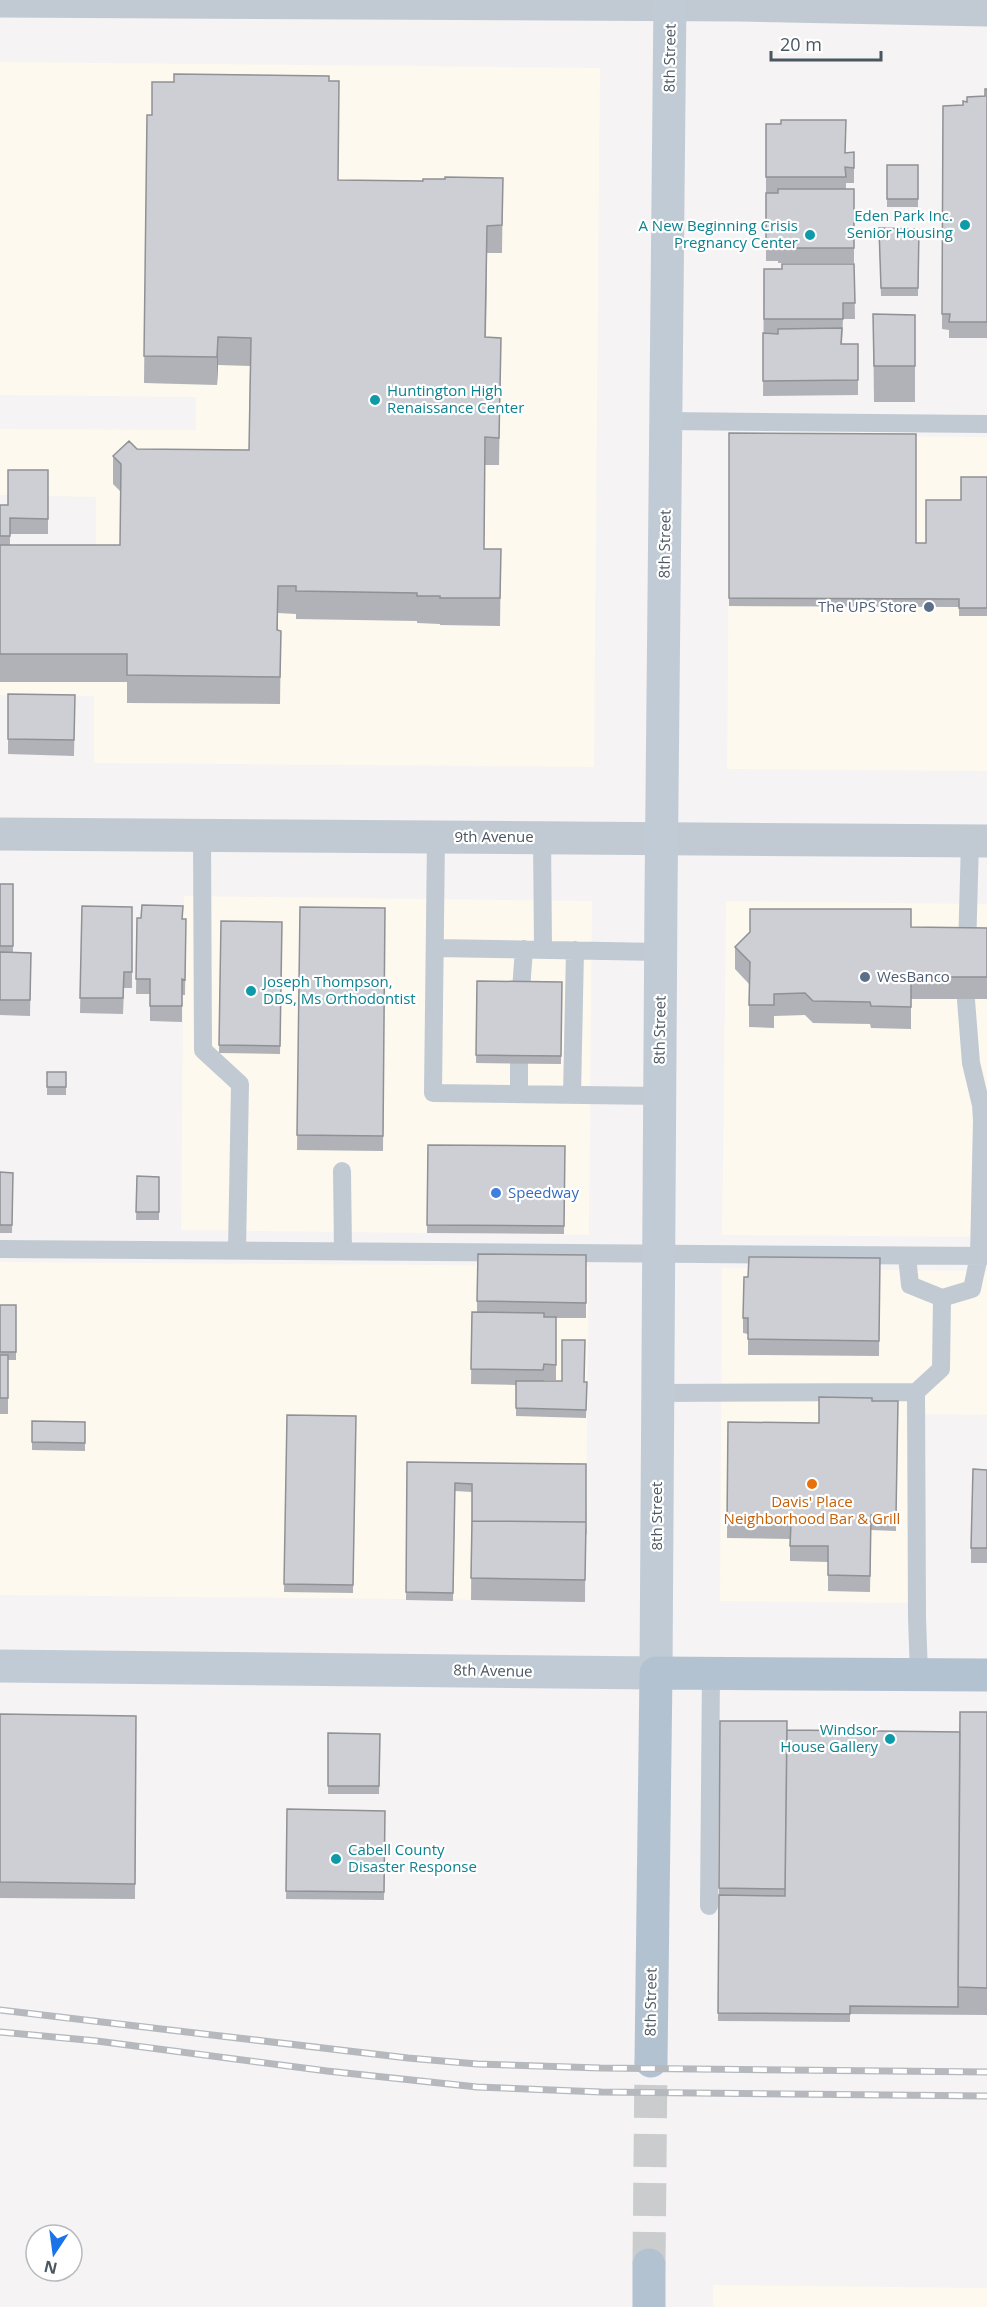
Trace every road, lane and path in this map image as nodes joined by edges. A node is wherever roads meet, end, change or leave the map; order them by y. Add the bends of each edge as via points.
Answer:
1 (0, 1) edge
2 (670, 2) edge
3 (987, 10) edge
4 (666, 421) junction
5 (987, 424) edge
6 (0, 834) edge
7 (202, 835) junction
8 (542, 836) junction
9 (436, 837) junction
10 (661, 838) junction
11 (979, 841) edge
12 (435, 948) junction
13 (524, 949) junction
14 (543, 949) junction
15 (575, 950) junction
16 (967, 950) edge
17 (660, 952) junction
18 (521, 990) edge
19 (966, 1000) edge
20 (519, 1063) edge
21 (519, 1094) junction
22 (572, 1095) junction
23 (659, 1096) junction
24 (342, 1171) dead end
25 (0, 1249) edge
26 (237, 1251) junction
27 (343, 1251) junction
28 (658, 1254) junction
29 (907, 1256) junction
30 (983, 1256) edge
31 (942, 1298) junction
32 (916, 1392) junction
33 (657, 1393) junction
34 (0, 1666) edge
35 (656, 1673) junction
36 (711, 1673) junction
37 (919, 1675) junction
38 (987, 1675) edge
39 (709, 1906) dead end
40 (651, 2061) tunnel mouth
41 (649, 2265) tunnel mouth
42 (649, 2307) edge

1 - 2 street
2 - 3 street
2 - 4 street, 8th Street
4 - 5 lane
4 - 10 street, 8th Street
6 - 7 street, 9th Avenue
7 - 9 street, 9th Avenue
7 - 26 lane via 203,1050 240,1084
8 - 9 street, 9th Avenue
8 - 10 street, 9th Avenue
8 - 14 lane
9 - 12 lane
10 - 11 street, 9th Avenue
10 - 17 street, 8th Street
11 - 16 lane
12 - 13 lane
12 - 21 lane via 433,1093
13 - 14 lane
13 - 18 lane
14 - 15 lane
15 - 17 lane
15 - 22 lane
17 - 23 street, 8th Street
19 - 30 lane via 971,1063 982,1120
20 - 21 lane
21 - 22 lane
22 - 23 lane
23 - 28 street, 8th Street
24 - 27 lane
25 - 26 lane
26 - 27 lane
27 - 28 lane
28 - 29 lane
28 - 33 street, 8th Street
29 - 30 lane
29 - 31 lane via 910,1285
30 - 31 lane via 972,1289
31 - 32 lane via 941,1369
32 - 33 lane
32 - 37 lane
33 - 35 street, 8th Street
34 - 35 street, 8th Avenue
35 - 36 main road, 8th Avenue
35 - 40 main road, 8th Street
36 - 37 main road, 8th Avenue
36 - 39 lane
37 - 38 main road, 8th Avenue
41 - 42 main road

